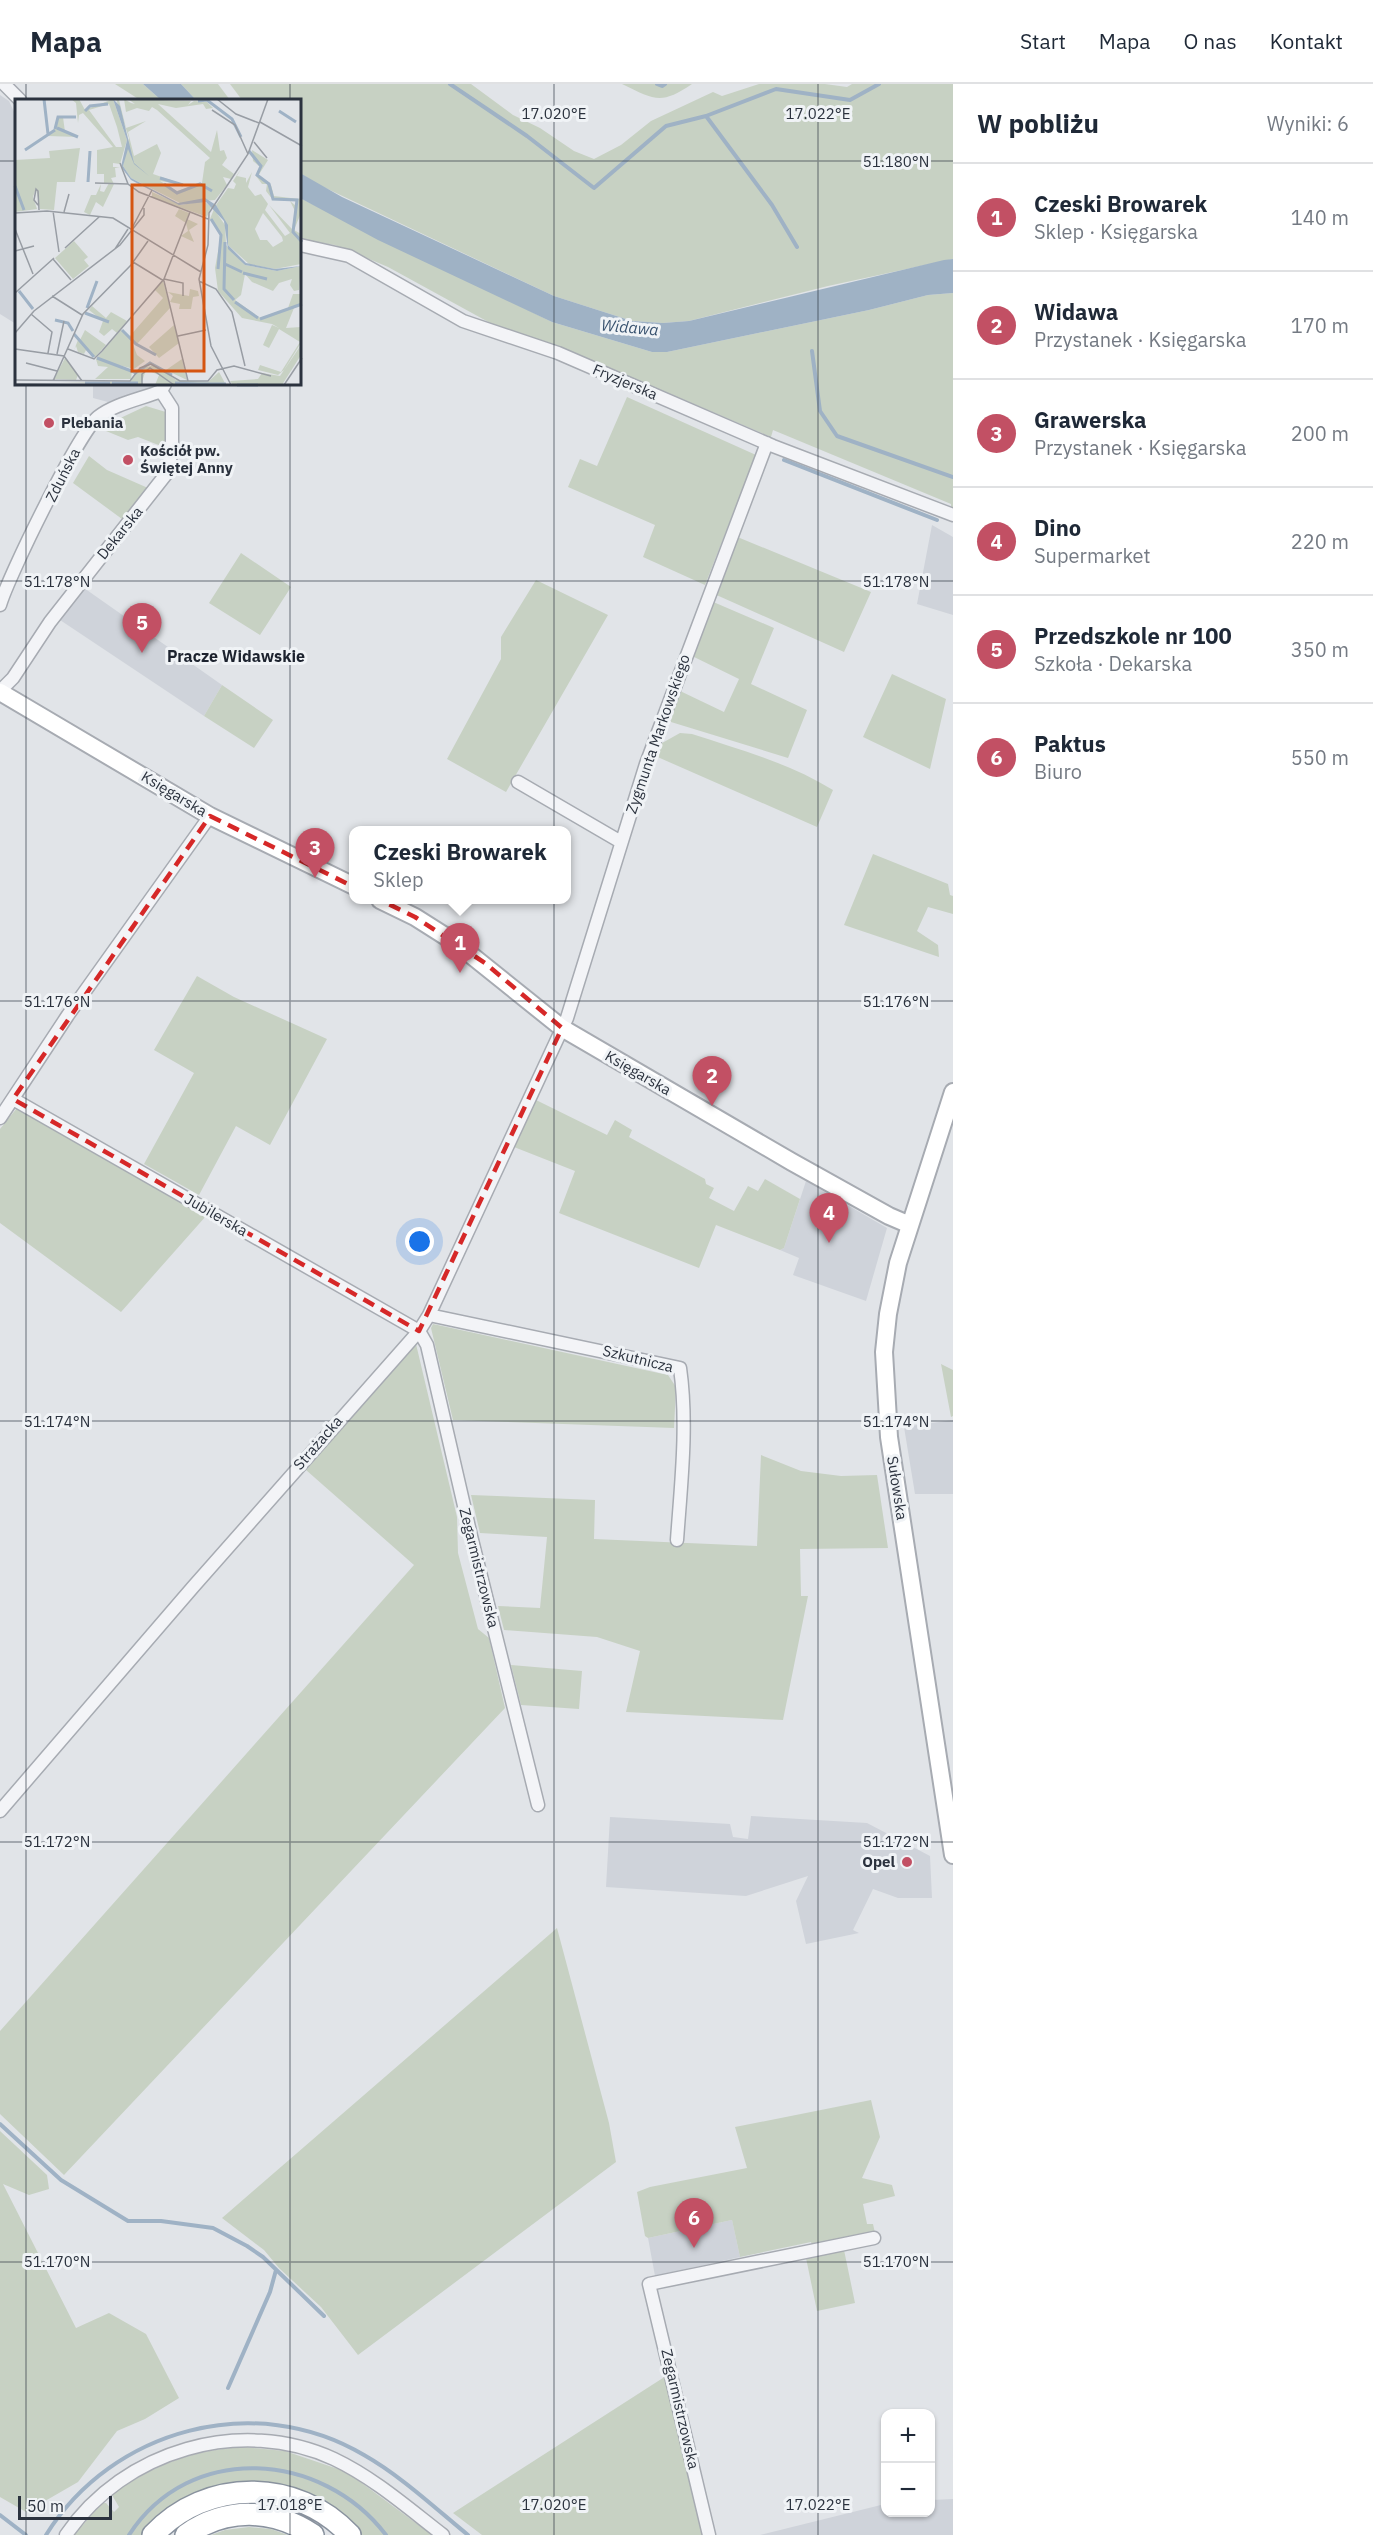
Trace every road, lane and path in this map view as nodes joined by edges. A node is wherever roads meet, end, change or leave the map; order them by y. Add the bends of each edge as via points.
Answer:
1 (4, 84) edge
2 (19, 99) edge
3 (302, 245) edge
4 (163, 388) edge
5 (767, 443) junction
6 (953, 515) edge
7 (0, 605) edge
8 (0, 691) edge
9 (518, 782) dead end
10 (210, 816) junction
11 (621, 843) junction
12 (349, 884) edge
13 (387, 904) edge
14 (562, 1028) junction
15 (953, 1092) edge
16 (13, 1099) junction
17 (0, 1118) edge
18 (910, 1225) junction
19 (429, 1315) junction
20 (419, 1330) junction
21 (677, 1540) dead end
22 (538, 1805) dead end
23 (0, 1811) edge
24 (953, 1855) edge
25 (874, 2238) dead end
26 (66, 2535) edge
27 (153, 2535) edge
28 (186, 2535) edge
29 (313, 2535) edge
30 (350, 2535) edge
31 (443, 2535) edge
32 (709, 2535) edge

1 - 2 street
3 - 5 street, Fryzjerska via 349,256 463,321 558,353
4 - 7 street, Zduńska via 103,413 84,433
4 - 8 street, Dekarska via 172,408 172,451 162,481 71,594
5 - 6 street, Fryzjerska
5 - 11 street, Zygmunta Markowskiego via 705,601
8 - 10 street, Księgarska
9 - 11 street
10 - 12 street, Księgarska
10 - 16 street
11 - 14 street, Zygmunta Markowskiego
13 - 14 street, Księgarska via 456,943
14 - 18 street, Księgarska via 792,1162
14 - 19 street, Strażacka
15 - 18 street, Sułowska
16 - 17 street
16 - 20 street, Jubilerska
18 - 24 street, Sułowska via 888,1314 884,1384
19 - 20 street, Strażacka
19 - 21 street, Szkutnicza via 680,1368
20 - 22 street, Zegarmistrzowska via 427,1345
20 - 23 street, Strażacka
25 - 32 street, Zegarmistrzowska via 649,2284
26 - 31 street via 103,2493 160,2457 205,2444 254,2440 294,2446 334,2459 362,2474
27 - 30 highway via 200,2501 253,2492 275,2493 309,2504
28 - 29 highway via 215,2519 245,2514 285,2520

